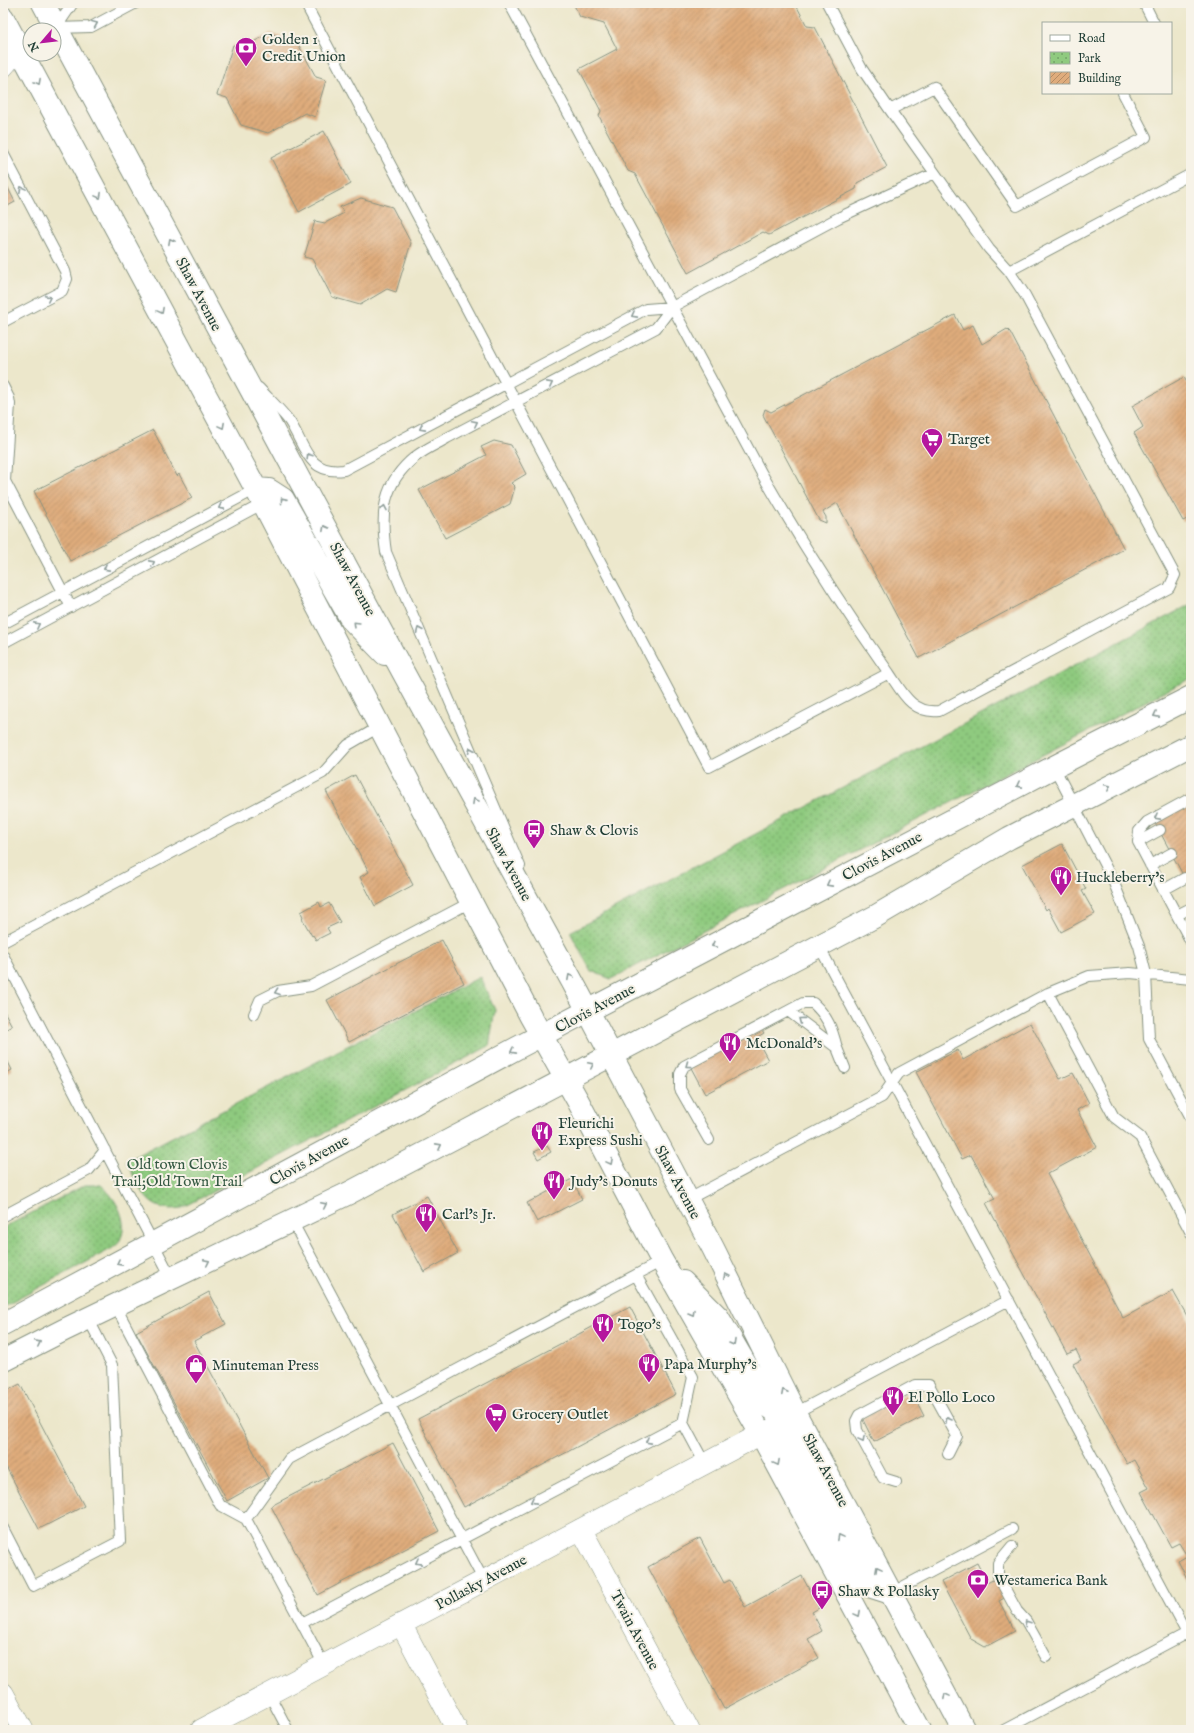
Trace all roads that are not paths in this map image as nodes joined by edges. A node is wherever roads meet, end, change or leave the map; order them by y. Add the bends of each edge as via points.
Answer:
1 (43, 3) edge
2 (73, 3) edge
3 (136, 3) edge
4 (305, 3) edge
5 (509, 3) edge
6 (826, 3) edge
7 (1144, 3) edge
8 (3, 18) edge
9 (51, 22) edge
10 (59, 22) edge
11 (1154, 22) edge
12 (62, 29) edge
13 (62, 44) edge
14 (18, 46) edge
15 (3, 67) edge
16 (1124, 94) edge
17 (890, 110) junction
18 (3, 153) edge
19 (935, 173) junction
20 (1191, 174) edge
21 (1009, 271) junction
22 (672, 307) junction
23 (3, 322) edge
24 (236, 362) junction
25 (506, 383) junction
26 (3, 386) edge
27 (516, 402) junction
28 (259, 496) junction
29 (62, 592) junction
30 (70, 607) junction
31 (3, 624) edge
32 (3, 643) edge
33 (403, 672) junction
34 (889, 672) junction
35 (1191, 697) edge
36 (379, 727) junction
37 (1191, 745) edge
38 (1054, 767) junction
39 (1191, 798) edge
40 (1073, 805) junction
41 (1160, 830) dead end
42 (1138, 842) junction
43 (1172, 853) dead end
44 (1150, 865) junction
45 (1185, 878) dead end
46 (1163, 890) junction
47 (471, 902) junction
48 (1191, 908) edge
49 (1177, 915) junction
50 (1190, 939) edge
51 (3, 942) edge
52 (819, 946) junction
53 (558, 953) junction
54 (3, 955) edge
55 (1146, 974) junction
56 (1191, 980) edge
57 (1048, 993) junction
58 (788, 1011) junction
59 (589, 1012) junction
60 (254, 1014) dead end
61 (542, 1036) junction
62 (837, 1048) junction
63 (610, 1055) junction
64 (845, 1068) dead end
65 (565, 1078) junction
66 (892, 1083) junction
67 (1191, 1118) edge
68 (709, 1140) dead end
69 (105, 1150) junction
70 (687, 1200) junction
71 (3, 1216) edge
72 (292, 1220) junction
73 (1191, 1233) edge
74 (154, 1245) junction
75 (662, 1261) junction
76 (636, 1275) junction
77 (172, 1279) junction
78 (1009, 1300) junction
79 (115, 1305) junction
80 (38, 1306) junction
81 (88, 1318) junction
82 (3, 1324) edge
83 (3, 1333) edge
84 (3, 1362) edge
85 (391, 1405) junction
86 (795, 1413) junction
87 (683, 1423) junction
88 (761, 1434) junction
89 (948, 1454) dead end
90 (705, 1464) junction
91 (896, 1482) dead end
92 (246, 1520) junction
93 (3, 1528) edge
94 (581, 1529) junction
95 (1012, 1529) dead end
96 (461, 1539) junction
97 (1012, 1546) dead end
98 (484, 1581) junction
99 (891, 1593) junction
100 (302, 1623) junction
101 (401, 1624) junction
102 (1189, 1637) edge
103 (1046, 1657) dead end
104 (324, 1665) junction
105 (3, 1693) edge
106 (269, 1694) junction
107 (23, 1730) edge
108 (201, 1730) edge
109 (288, 1730) edge
110 (457, 1730) edge
111 (689, 1730) edge
112 (920, 1730) edge
113 (964, 1730) edge
114 (1004, 1730) edge

1 - 9 main road, Shaw Avenue
2 - 10 lane
12 -> 3 lane via 91,27
4 - 25 lane
5 - 22 lane
6 - 17 lane via 862,69
7 - 11 lane
8 - 14 main road
24 -> 13 main road, Shaw Avenue
14 - 15 street
14 -> 28 main road
16 - 17 lane via 1146,137 1017,206 934,86
17 - 19 lane
23 -> 18 lane via 62,291 67,279
19 - 21 lane via 988,249
19 - 22 lane via 838,218
20 - 21 lane
21 - 34 lane via 1025,295 1175,575 1169,588 939,710 923,710 916,707
22 -> 25 lane via 646,309
27 -> 22 lane via 656,328
22 - 34 lane via 786,515 860,632
25 -> 24 lane via 344,470 334,471 318,467 310,459 289,421
33 -> 24 main road, Shaw Avenue
25 - 27 lane
26 - 29 lane via 10,404 5,481
27 - 34 lane via 709,767
53 -> 27 lane via 386,552 383,530 389,490 396,476 416,456
28 -> 29 lane
30 -> 28 lane
33 -> 28 main road via 351,619 284,499 268,490
28 - 36 main road
29 - 30 lane
29 - 31 lane
32 -> 30 lane
53 -> 33 main road, Shaw Avenue
35 -> 38 main road, Clovis Avenue
36 - 47 main road
36 - 51 lane via 348,745 324,773
40 -> 37 main road
38 - 40 lane
38 -> 59 main road, Clovis Avenue
39 -> 42 lane via 1147,822 1139,831
40 - 52 main road via 1009,838 876,916
40 - 55 lane via 1114,883 1139,946
41 - 42 lane
42 - 44 lane
43 - 44 lane
44 - 46 lane
45 - 46 lane
46 - 49 lane
47 -> 60 lane via 311,986 278,991 260,1000
47 - 61 main road
48 - 49 lane
49 - 50 lane
52 - 63 main road
52 - 66 lane
59 -> 53 main road, Shaw Avenue
54 - 69 lane
55 - 56 lane
55 - 57 lane via 1089,976
55 - 67 lane via 1149,1039
57 - 66 lane via 899,1072
57 - 73 lane via 1114,1117 1140,1137
62 -> 58 lane
58 - 62 lane via 802,1003 813,1003 823,1012 831,1027
58 -> 68 lane via 684,1066 680,1074 680,1089
59 - 61 main road, Clovis Avenue
59 - 63 main road, Shaw Avenue
61 - 65 main road
61 -> 74 main road, Clovis Avenue
62 - 64 lane
65 -> 63 main road
63 - 70 main road, Shaw Avenue
72 -> 65 main road via 349,1193
65 -> 75 main road
66 - 70 lane via 882,1097
66 - 78 lane
69 - 71 lane via 89,1170
69 - 74 lane
86 -> 70 main road, Shaw Avenue
77 -> 72 main road
72 - 85 lane
74 - 77 lane
74 -> 80 main road, Clovis Avenue
75 - 76 lane
75 -> 86 main road via 718,1317 771,1408 779,1414
75 -> 88 main road
76 - 85 lane
76 - 87 lane via 693,1377
77 - 79 main road
78 - 86 lane
78 - 102 lane
79 - 81 main road
79 - 92 lane via 220,1505
80 - 82 main road, Clovis Avenue
80 - 83 main road
84 -> 81 main road
81 - 93 lane via 112,1365 120,1541 33,1586
85 - 92 lane via 289,1459
85 - 96 lane
99 -> 86 main road, Shaw Avenue
87 - 90 lane
87 -> 96 lane
88 - 90 street, Pollasky Avenue
99 -> 88 main road via 866,1585 786,1434 775,1429
88 -> 112 main road
89 -> 91 lane via 957,1436 929,1385 914,1384 859,1415 856,1421 857,1430 883,1478
90 - 94 street, Pollasky Avenue
92 - 100 lane
94 - 98 street, Pollasky Avenue
94 - 111 street, Twain Avenue
95 - 99 lane
96 - 98 lane
96 -> 100 lane
103 -> 97 lane via 998,1576 998,1563
98 - 101 street, Pollasky Avenue
113 -> 99 main road, Shaw Avenue
100 - 104 lane
101 - 104 street, Pollasky Avenue
101 - 110 street
102 - 114 lane
104 - 106 street, Pollasky Avenue
105 - 107 street
106 - 108 street, Pollasky Avenue
106 - 109 lane

